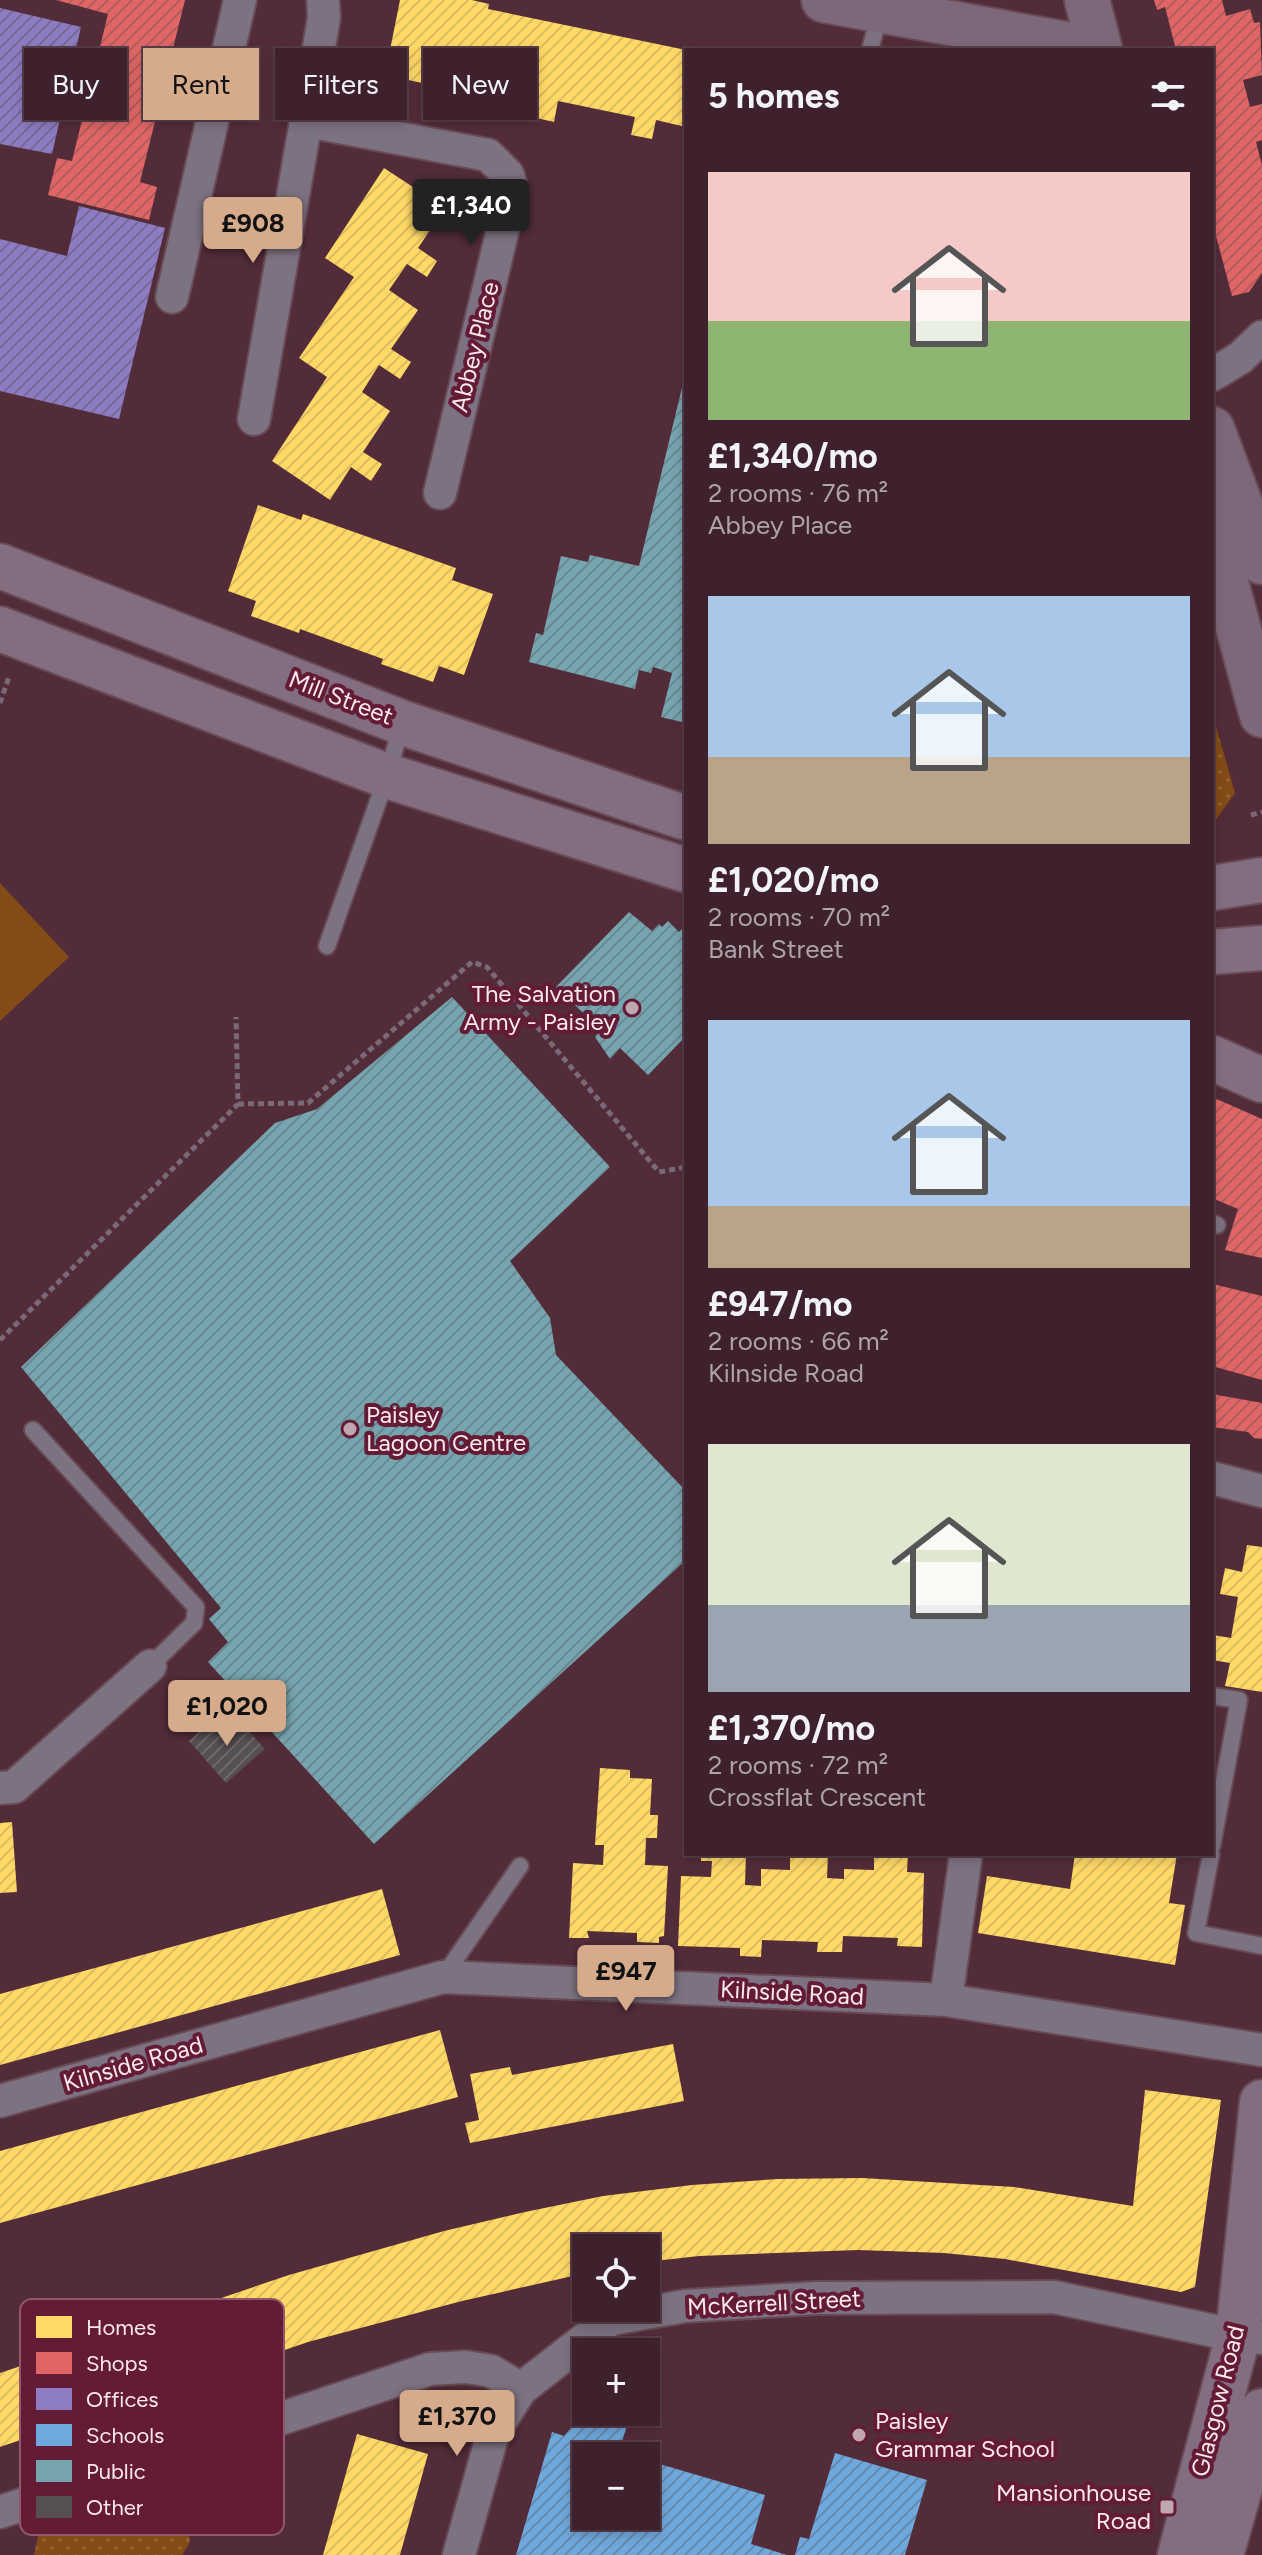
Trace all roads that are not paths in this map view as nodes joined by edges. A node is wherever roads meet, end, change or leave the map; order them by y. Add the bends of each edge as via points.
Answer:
1 (240, 0) edge
2 (323, 0) edge
3 (824, 0) edge
4 (1087, 0) edge
5 (875, 30) edge
6 (1077, 48) edge
7 (1099, 48) edge
8 (307, 121) junction
9 (172, 297) dead end
10 (1262, 337) edge
11 (1214, 374) edge
12 (254, 419) dead end
13 (1214, 434) edge
14 (440, 493) dead end
15 (1214, 517) edge
16 (1262, 562) edge
17 (0, 566) edge
18 (41, 582) junction
19 (12, 633) edge
20 (1262, 715) edge
21 (403, 723) junction
22 (387, 776) junction
23 (684, 817) edge
24 (684, 869) edge
25 (1262, 880) edge
26 (1214, 888) edge
27 (327, 946) dead end
28 (1262, 948) edge
29 (1214, 952) edge
30 (1214, 1059) edge
31 (1262, 1080) edge
32 (33, 1430) dead end
33 (1214, 1479) edge
34 (1262, 1491) edge
35 (150, 1666) joint
36 (1214, 1696) edge
37 (0, 1788) edge
38 (1214, 1835) edge
39 (966, 1856) edge
40 (1211, 1856) edge
41 (520, 1866) dead end
42 (1262, 1946) edge
43 (443, 1977) junction
44 (946, 2000) junction
45 (1262, 2050) edge
46 (0, 2101) edge
47 (1262, 2102) edge
48 (1250, 2337) edge
49 (521, 2389) junction
50 (1262, 2411) edge
51 (284, 2418) edge
52 (20, 2505) edge
53 (0, 2512) edge
54 (459, 2555) edge
55 (1180, 2555) edge
56 (1221, 2555) edge

1 - 9 street
2 - 8 street
3 - 5 street
4 - 7 street
5 - 6 street
8 - 12 street
8 - 14 street, Abbey Place via 488,155 508,175 512,191
10 - 11 street
13 - 16 street
15 - 20 street via 1221,564
17 - 18 main road, Mill Street
18 - 19 main road
18 - 21 main road, Mill Street
19 - 22 main road
21 - 22 lane
21 - 23 main road, Mill Street
22 - 24 main road
22 - 27 lane
25 - 26 main road
28 - 29 main road
30 - 31 main road
32 - 35 lane via 196,1607 194,1623
33 - 34 street
35 - 37 street via 14,1787
36 - 38 lane via 1239,1700
39 - 44 street
40 - 42 lane via 1196,1933
41 - 43 lane
43 - 44 street, Kilnside Road
43 - 46 street, Kilnside Road
44 - 45 street, Kilnside Road
47 - 48 main road, Glasgow Road
48 - 49 street, McKerrell Street via 1054,2297 817,2298 685,2306 611,2319
48 - 55 main road, Glasgow Road
49 - 51 street via 491,2371 430,2369
49 - 54 street, McKerrell Street via 493,2433
50 - 56 main road, Glasgow Road
52 - 53 street

